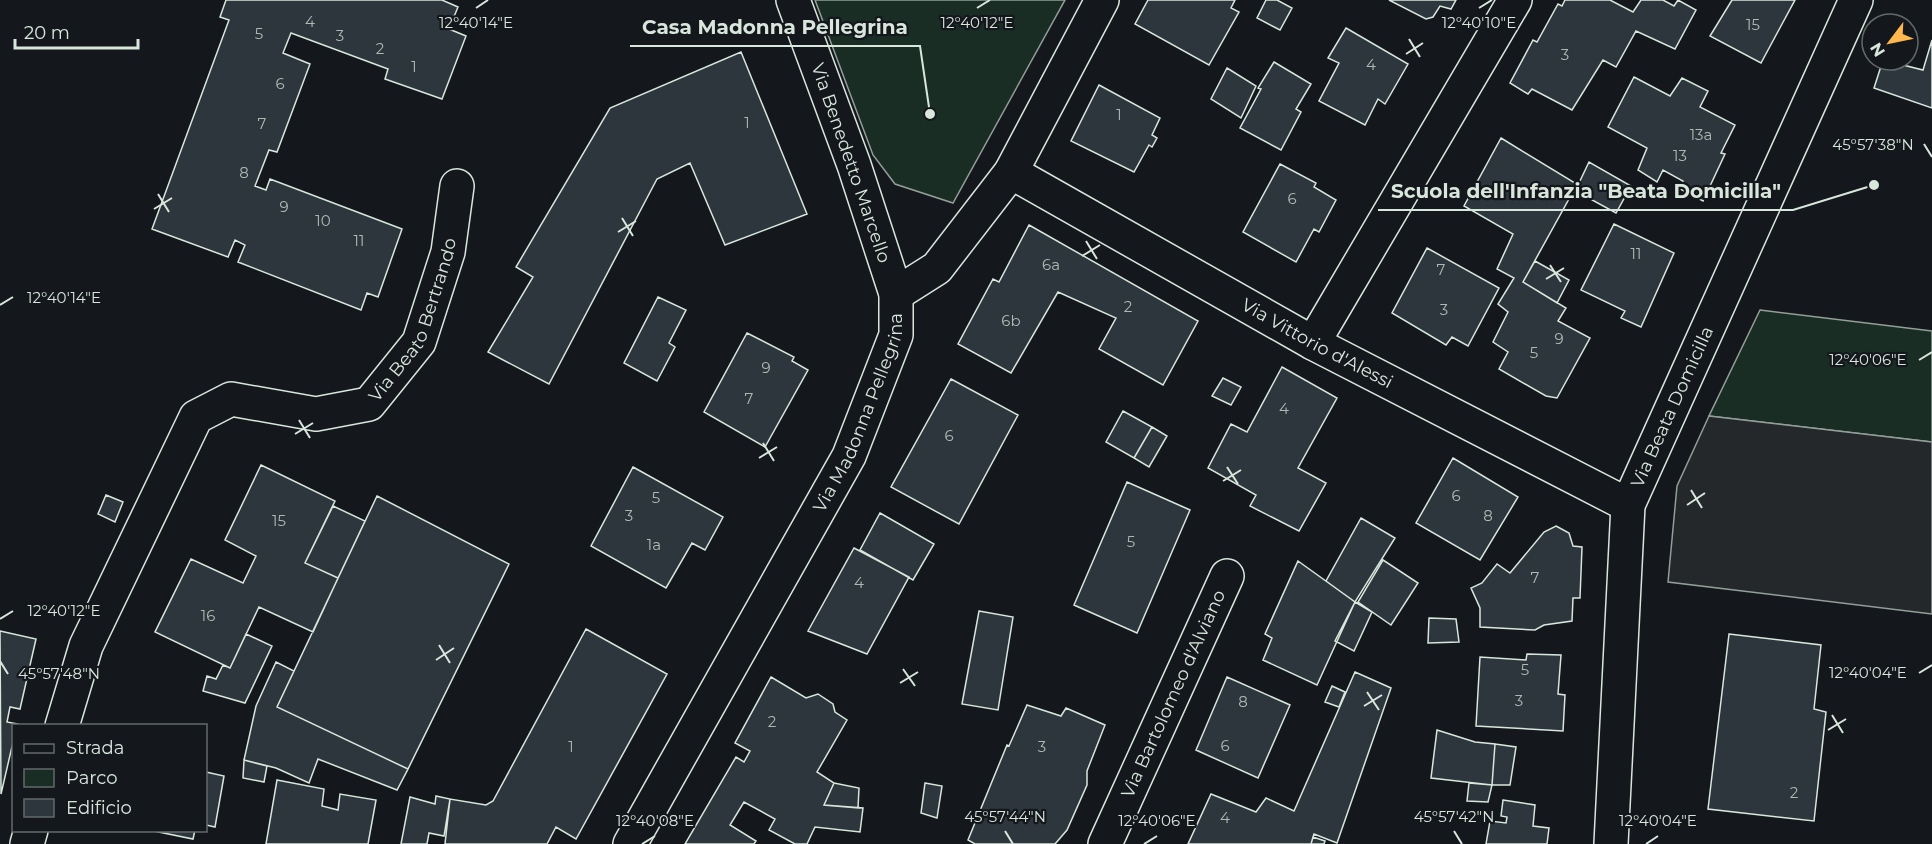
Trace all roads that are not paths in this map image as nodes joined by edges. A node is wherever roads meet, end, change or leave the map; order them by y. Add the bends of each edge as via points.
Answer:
1 (793, 0) edge
2 (1101, 0) edge
3 (1515, 0) edge
4 (1856, 0) edge
5 (1011, 172) junction
6 (457, 186) dead end
7 (896, 294) junction
8 (1313, 343) junction
9 (1628, 505) junction
10 (1227, 576) dead end
11 (63, 724) edge
12 (630, 844) edge
13 (1105, 844) edge
14 (1611, 844) edge

1 - 7 street, Via Benedetto Marcello via 854,165
2 - 5 street, Via Madonna Pellegrina
3 - 8 street
4 - 9 street, Via Beata Domicilla
5 - 7 street, Via Madonna Pellegrina via 937,268
5 - 8 street, Via Vittorio d'Alessi
6 - 11 street, Via Beato Bertrando via 448,252 419,342 369,404 316,414 231,399 196,417 86,646
7 - 12 street, Via Madonna Pellegrina via 896,335 849,456
8 - 9 street, Via Vittorio d'Alessi
9 - 14 street, Via Beata Domicilla
10 - 13 street, Via Bartolomeo d'Alviano

